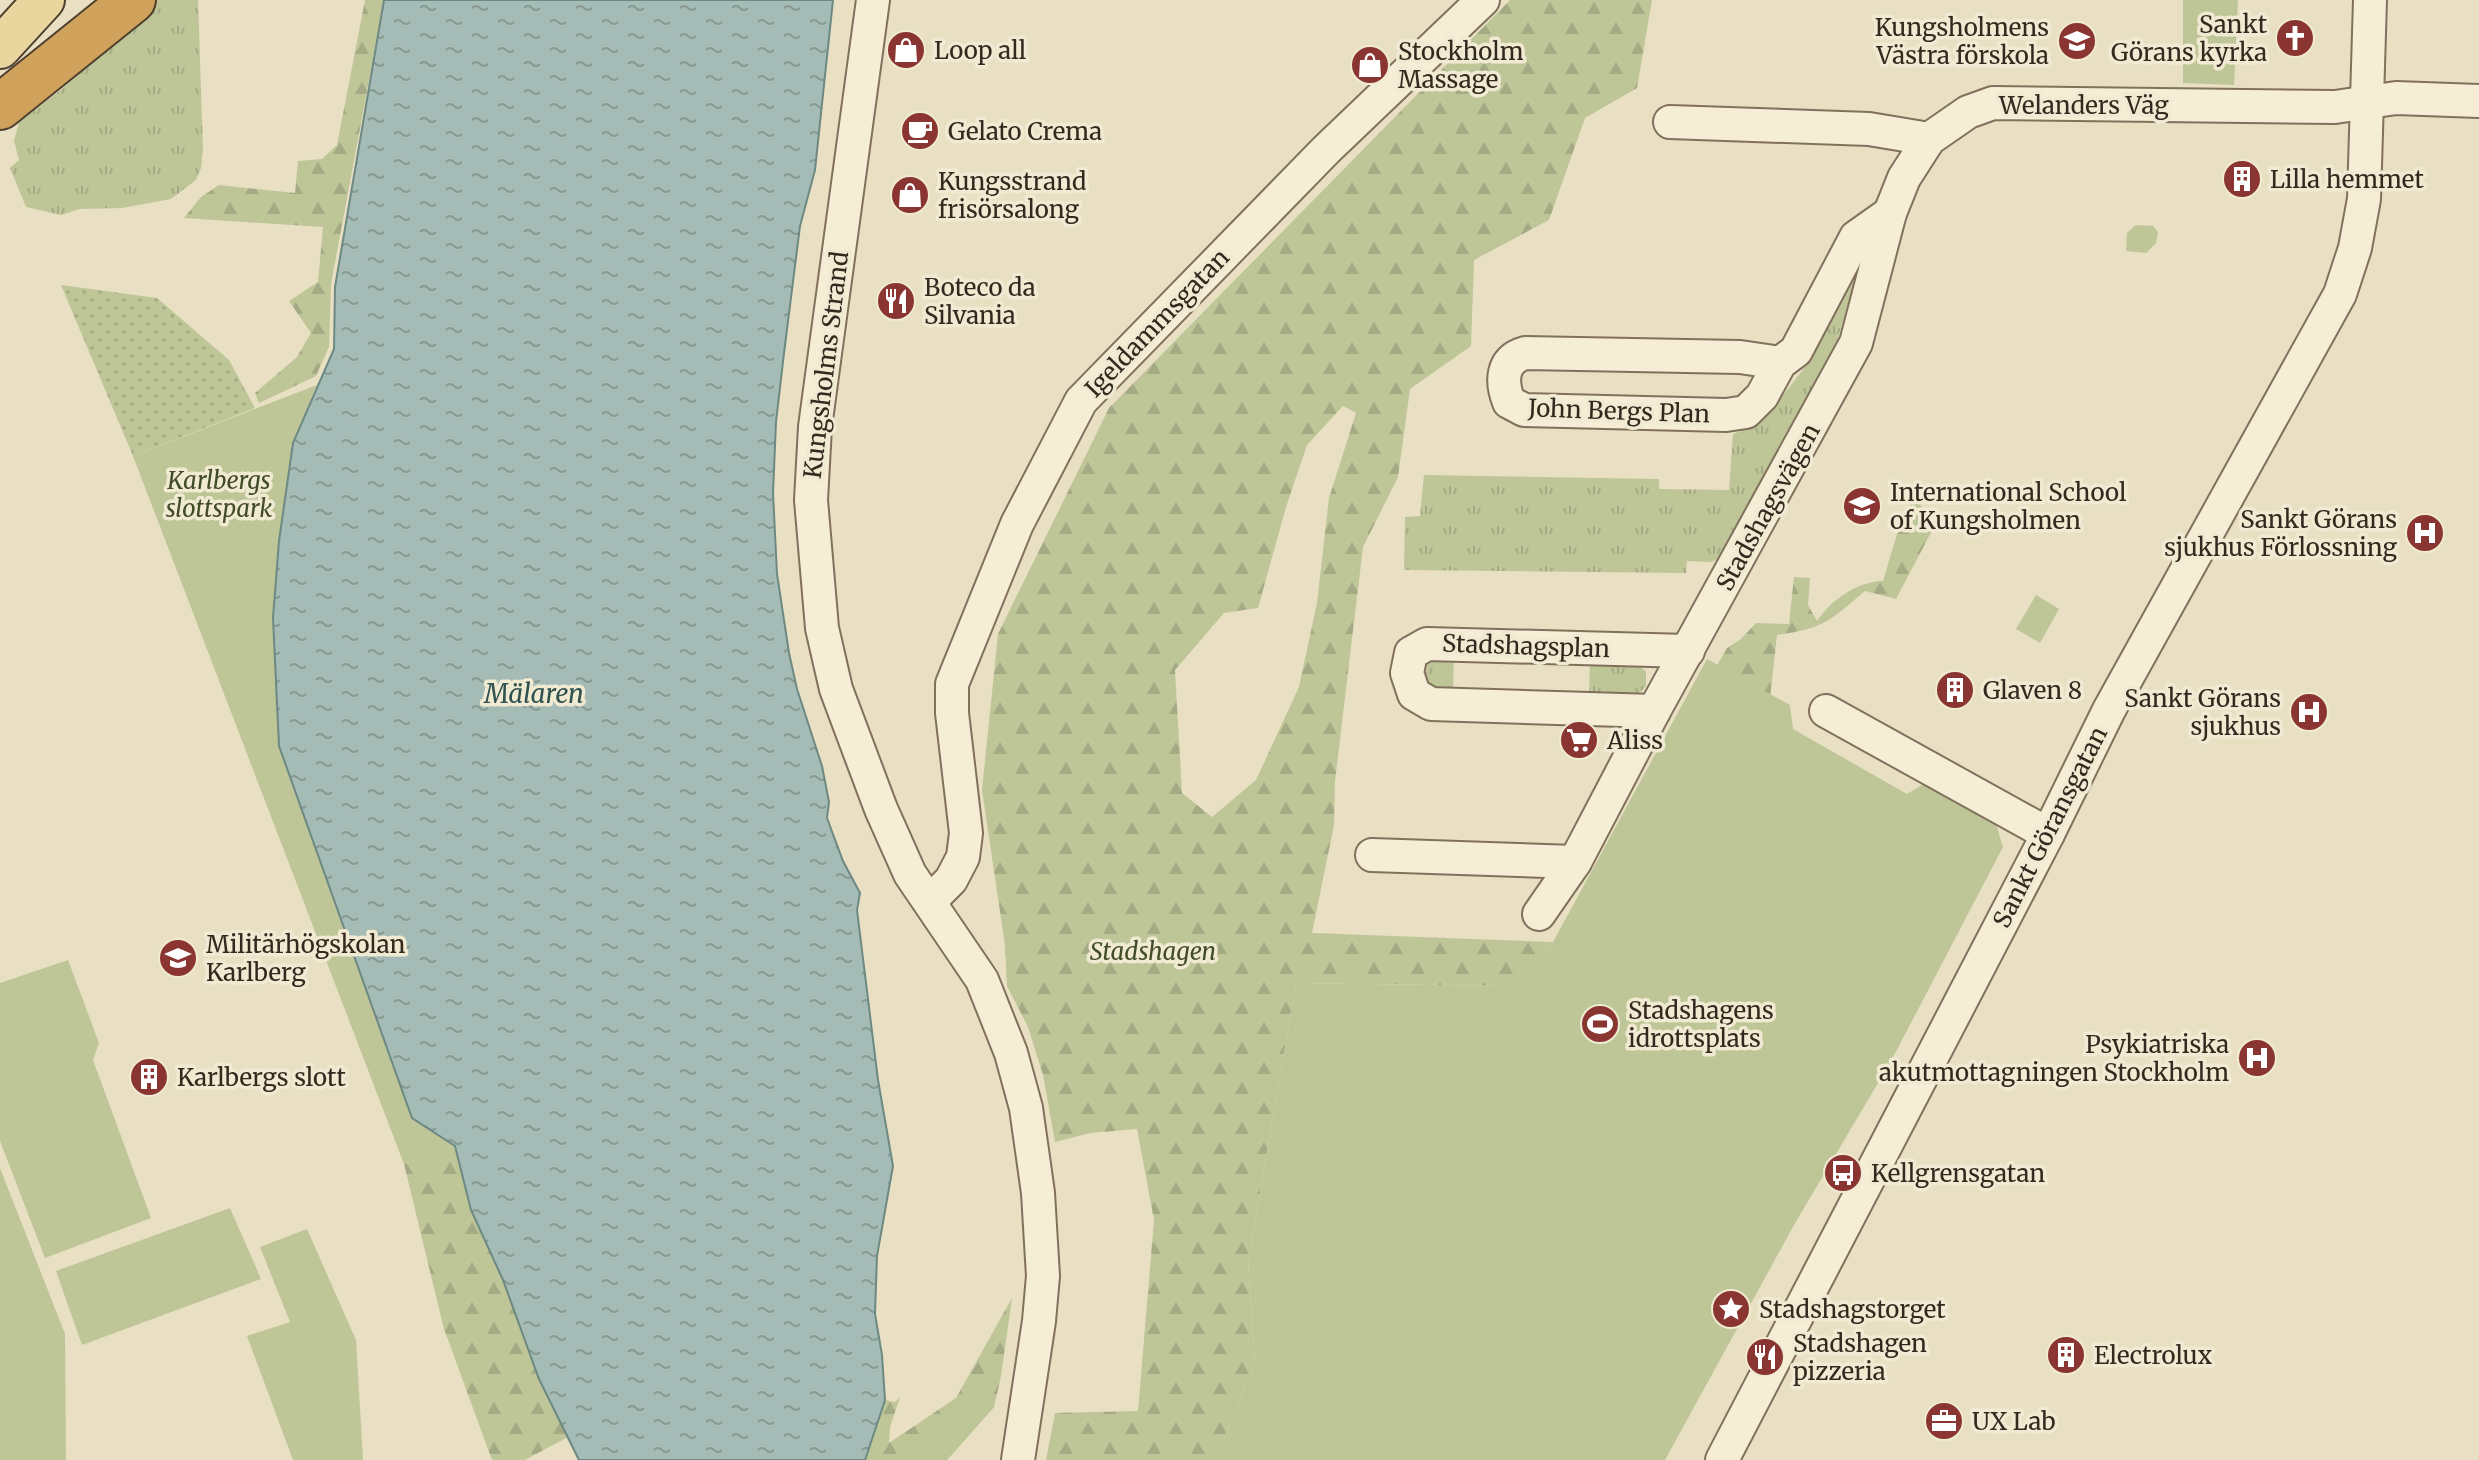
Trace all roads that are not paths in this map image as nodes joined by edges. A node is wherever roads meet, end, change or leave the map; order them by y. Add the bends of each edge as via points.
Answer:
1 (23, 0) edge
2 (44, 0) edge
3 (105, 0) edge
4 (135, 0) edge
5 (873, 0) edge
6 (1483, 0) edge
7 (2370, 0) edge
8 (0, 24) edge
9 (0, 48) edge
10 (0, 89) edge
11 (2479, 101) edge
12 (2366, 102) junction
13 (0, 107) edge
14 (1670, 122) dead end
15 (0, 127) edge
16 (1929, 139) junction
17 (1890, 213) junction
18 (1780, 363) junction
19 (1688, 651) junction
20 (1654, 711) junction
21 (1826, 711) dead end
22 (2048, 834) junction
23 (1372, 855) dead end
24 (1575, 862) junction
25 (930, 901) junction
26 (1539, 914) dead end
27 (1018, 1460) edge
28 (1722, 1460) edge

1 - 8 main road
2 - 9 main road
3 - 10 highway
4 - 13 highway
4 - 15 main road via 77,64
5 - 25 street, Kungsholms Strand via 815,427 811,500 822,628 836,689 896,846
6 - 25 street, Igeldammsgatan via 1326,150 1081,401 1017,524 952,684 965,845 951,880
7 - 12 street, Sankt Göransgatan
11 - 12 street, Welanders Väg
12 - 16 street, Welanders Väg via 2335,107 1993,103 1968,112
12 - 22 street, Sankt Göransgatan via 2364,199 2340,294 2109,710
14 - 16 street via 1869,129
16 - 17 street, Stadshagsvägen
17 - 18 street, John Bergs Plan via 1856,237 1796,351
17 - 19 street, Stadshagsvägen via 1856,343
18 - 18 street, John Bergs Plan via 1740,357 1525,353 1510,362 1504,381 1509,402 1524,410 1726,415 1746,412 1762,396
19 - 20 street, Stadshagsvägen
19 - 20 street, Stadshagsplan via 1427,644 1411,653 1407,673 1414,694 1431,704
20 - 24 street, Stadshagsvägen
21 - 22 street
22 - 28 street, Sankt Göransgatan
23 - 24 street
24 - 26 street, Stadshagsvägen
25 - 27 street, Kungsholms Strand via 982,980 997,1014 1026,1108 1034,1156 1043,1276

